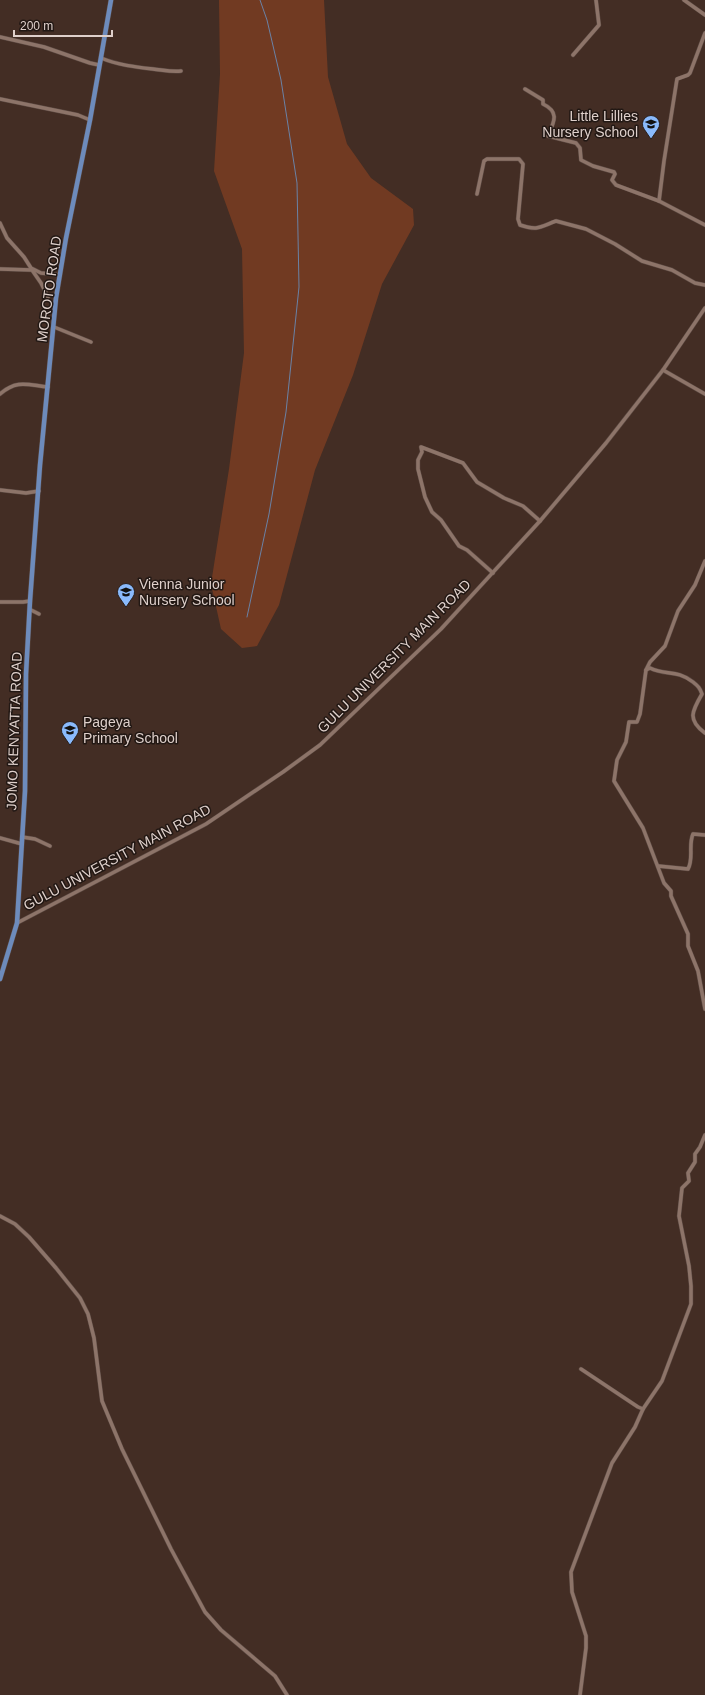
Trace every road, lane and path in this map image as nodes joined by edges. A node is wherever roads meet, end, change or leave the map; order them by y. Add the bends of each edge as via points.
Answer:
1 (111, 0) edge
2 (596, 0) edge
3 (684, 0) edge
4 (705, 14) edge
5 (705, 33) edge
6 (0, 37) edge
7 (573, 55) dead end
8 (101, 58) junction
9 (99, 65) junction
10 (181, 71) dead end
11 (525, 89) dead end
12 (0, 99) edge
13 (90, 120) junction
14 (477, 194) dead end
15 (659, 201) junction
16 (0, 223) edge
17 (705, 225) edge
18 (0, 269) edge
19 (32, 270) junction
20 (60, 275) junction
21 (705, 285) edge
22 (48, 297) dead end
23 (705, 308) edge
24 (54, 327) junction
25 (91, 342) dead end
26 (663, 370) junction
27 (48, 387) junction
28 (0, 394) edge
29 (705, 394) edge
30 (0, 490) edge
31 (38, 491) junction
32 (540, 521) junction
33 (705, 561) edge
34 (493, 573) junction
35 (30, 601) junction
36 (0, 602) edge
37 (31, 610) junction
38 (39, 614) dead end
39 (646, 670) junction
40 (705, 733) edge
41 (705, 835) edge
42 (22, 837) junction
43 (0, 838) edge
44 (22, 844) junction
45 (50, 846) dead end
46 (658, 866) junction
47 (17, 923) junction
48 (0, 979) edge
49 (705, 1009) edge
50 (705, 1135) edge
51 (0, 1216) edge
52 (581, 1369) dead end
53 (643, 1409) junction
54 (287, 1695) edge
55 (580, 1695) edge

1 - 8 main road, MOROTO ROAD
2 - 7 street via 599,25
3 - 4 street
5 - 15 street via 690,73 678,79
6 - 9 street via 44,47
8 - 9 main road, MOROTO ROAD
8 - 10 street via 139,68
9 - 13 main road, MOROTO ROAD
11 - 15 street via 543,100 543,104 551,107 554,122 548,136 576,143 580,148 581,160 614,172 612,180 616,185
12 - 13 street via 78,115
13 - 20 main road, MOROTO ROAD
14 - 21 street via 484,161 519,159 523,164 518,219 520,225 540,228 556,221 586,229 616,244 642,262 672,270 695,283
15 - 17 street
16 - 19 street via 7,238
18 - 19 street
19 - 20 street
19 - 22 street
20 - 24 main road, MOROTO ROAD
23 - 26 street, GULU UNIVERSITY MAIN ROAD
24 - 25 street
24 - 27 main road, MOROTO ROAD
26 - 29 street
26 - 32 street, GULU UNIVERSITY MAIN ROAD
27 - 28 street via 16,384
27 - 31 main road, MOROTO ROAD
30 - 31 street via 26,493
31 - 35 main road, MOROTO ROAD
32 - 34 street, GULU UNIVERSITY MAIN ROAD
32 - 34 street via 522,506 477,482 463,463 421,447 418,468 425,497 432,512 441,520 459,546
33 - 39 street via 695,585 678,611 665,646
34 - 47 street, GULU UNIVERSITY MAIN ROAD via 372,696 292,766 206,824
35 - 36 street
35 - 37 main road, JOMO KENYATTA ROAD
37 - 38 street
37 - 42 main road, JOMO KENYATTA ROAD via 26,666
39 - 40 street via 650,668 657,672 681,674 699,687 702,694 694,707 694,721
39 - 46 street via 640,714 637,722 629,722 626,742 616,760 614,781 644,828
41 - 46 street via 693,834 688,869
42 - 44 main road, JOMO KENYATTA ROAD
42 - 45 street via 35,839
43 - 44 street
44 - 47 main road, JOMO KENYATTA ROAD
46 - 49 street via 688,934 688,946 698,971
47 - 48 main road, JOMO KENYATTA ROAD
50 - 53 street via 688,1173 689,1181 682,1188 679,1216 692,1286 690,1304 662,1381
51 - 54 street via 15,1224 29,1237 80,1298 88,1314 94,1338 102,1401 122,1449 205,1612 230,1639 275,1676
52 - 53 street
53 - 55 street via 612,1463 571,1572 572,1592 586,1636

